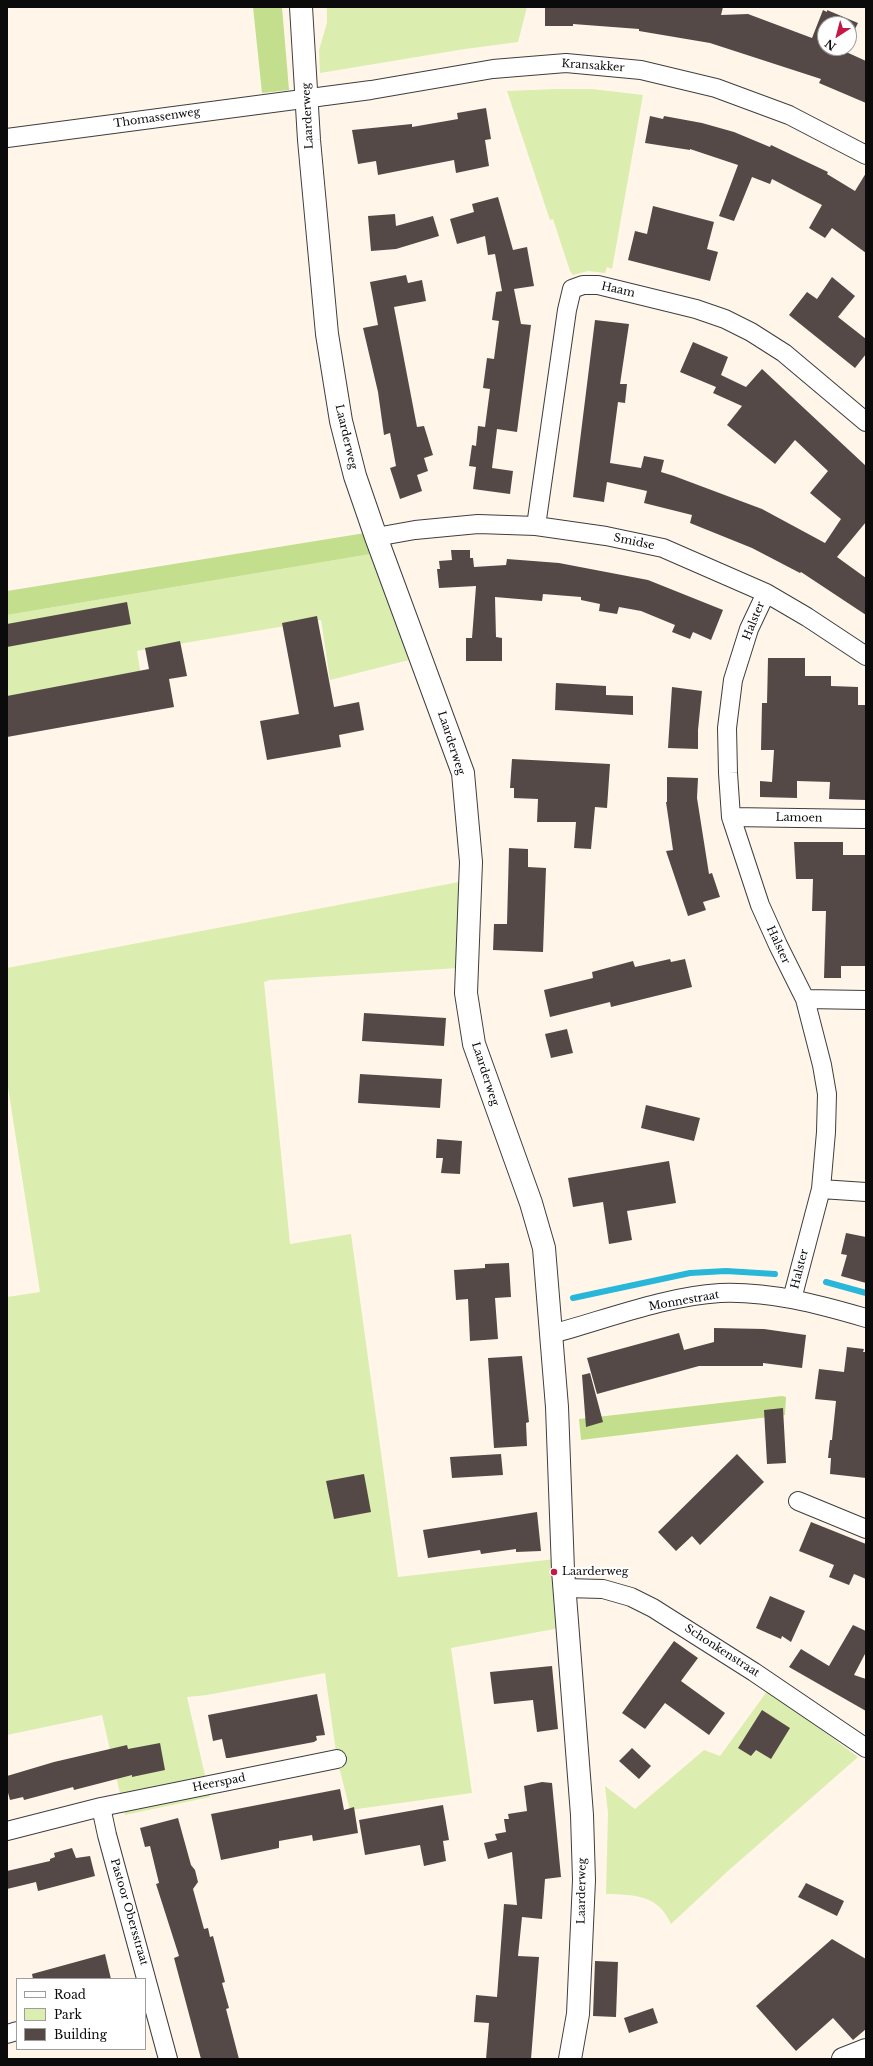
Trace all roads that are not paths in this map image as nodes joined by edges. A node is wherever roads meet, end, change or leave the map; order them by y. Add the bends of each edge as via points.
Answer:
1 (301, 7) edge
2 (307, 98) junction
3 (7, 138) edge
4 (866, 155) edge
5 (865, 420) edge
6 (536, 526) junction
7 (376, 538) junction
8 (766, 593) junction
9 (866, 656) edge
10 (731, 818) junction
11 (866, 819) edge
12 (805, 999) junction
13 (866, 1000) edge
14 (821, 1189) junction
15 (866, 1192) edge
16 (792, 1299) junction
17 (866, 1318) edge
18 (552, 1334) junction
19 (798, 1501) dead end
20 (866, 1529) edge
21 (565, 1588) junction
22 (866, 1748) edge
23 (338, 1759) dead end
24 (101, 1807) junction
25 (7, 1831) edge
26 (144, 1978) edge
27 (148, 1995) edge
28 (866, 2050) edge
29 (168, 2059) edge
30 (570, 2059) edge
31 (843, 2059) edge

1 - 2 street, Laarderweg
2 - 3 street, Thomassenweg
2 - 4 street, Kransakker via 493,69 551,64 641,70 716,88 789,115
2 - 7 street, Laarderweg via 327,334 341,421 355,476
5 - 6 street, Haam via 784,353 725,319 598,285 583,285 572,289
6 - 7 street, Smidse via 478,524 415,530
6 - 8 street, Smidse via 606,536 663,548
7 - 18 street, Laarderweg via 463,773 471,862 466,993 474,1044 531,1203 544,1248
8 - 9 street, Smidse
8 - 10 street, Halster via 749,630 733,680 727,728
10 - 11 street, Lamoen
10 - 12 street, Halster via 760,905
12 - 13 street
12 - 14 street, Halster via 827,1094
14 - 15 street
14 - 16 street, Halster
16 - 17 street, Monnestraat via 813,1302
16 - 18 street, Monnestraat via 769,1295 719,1293 669,1301
18 - 21 street, Laarderweg
19 - 20 street
21 - 22 street, Schonkenstraat via 603,1589 631,1597 653,1608
21 - 30 street, Laarderweg via 582,1815 584,1880 578,2014
23 - 24 street, Heerspad
24 - 25 street, Heerspad
24 - 26 street, Pastoor Obersstraat
27 - 29 street, Pastoor Obersstraat
28 - 31 street

